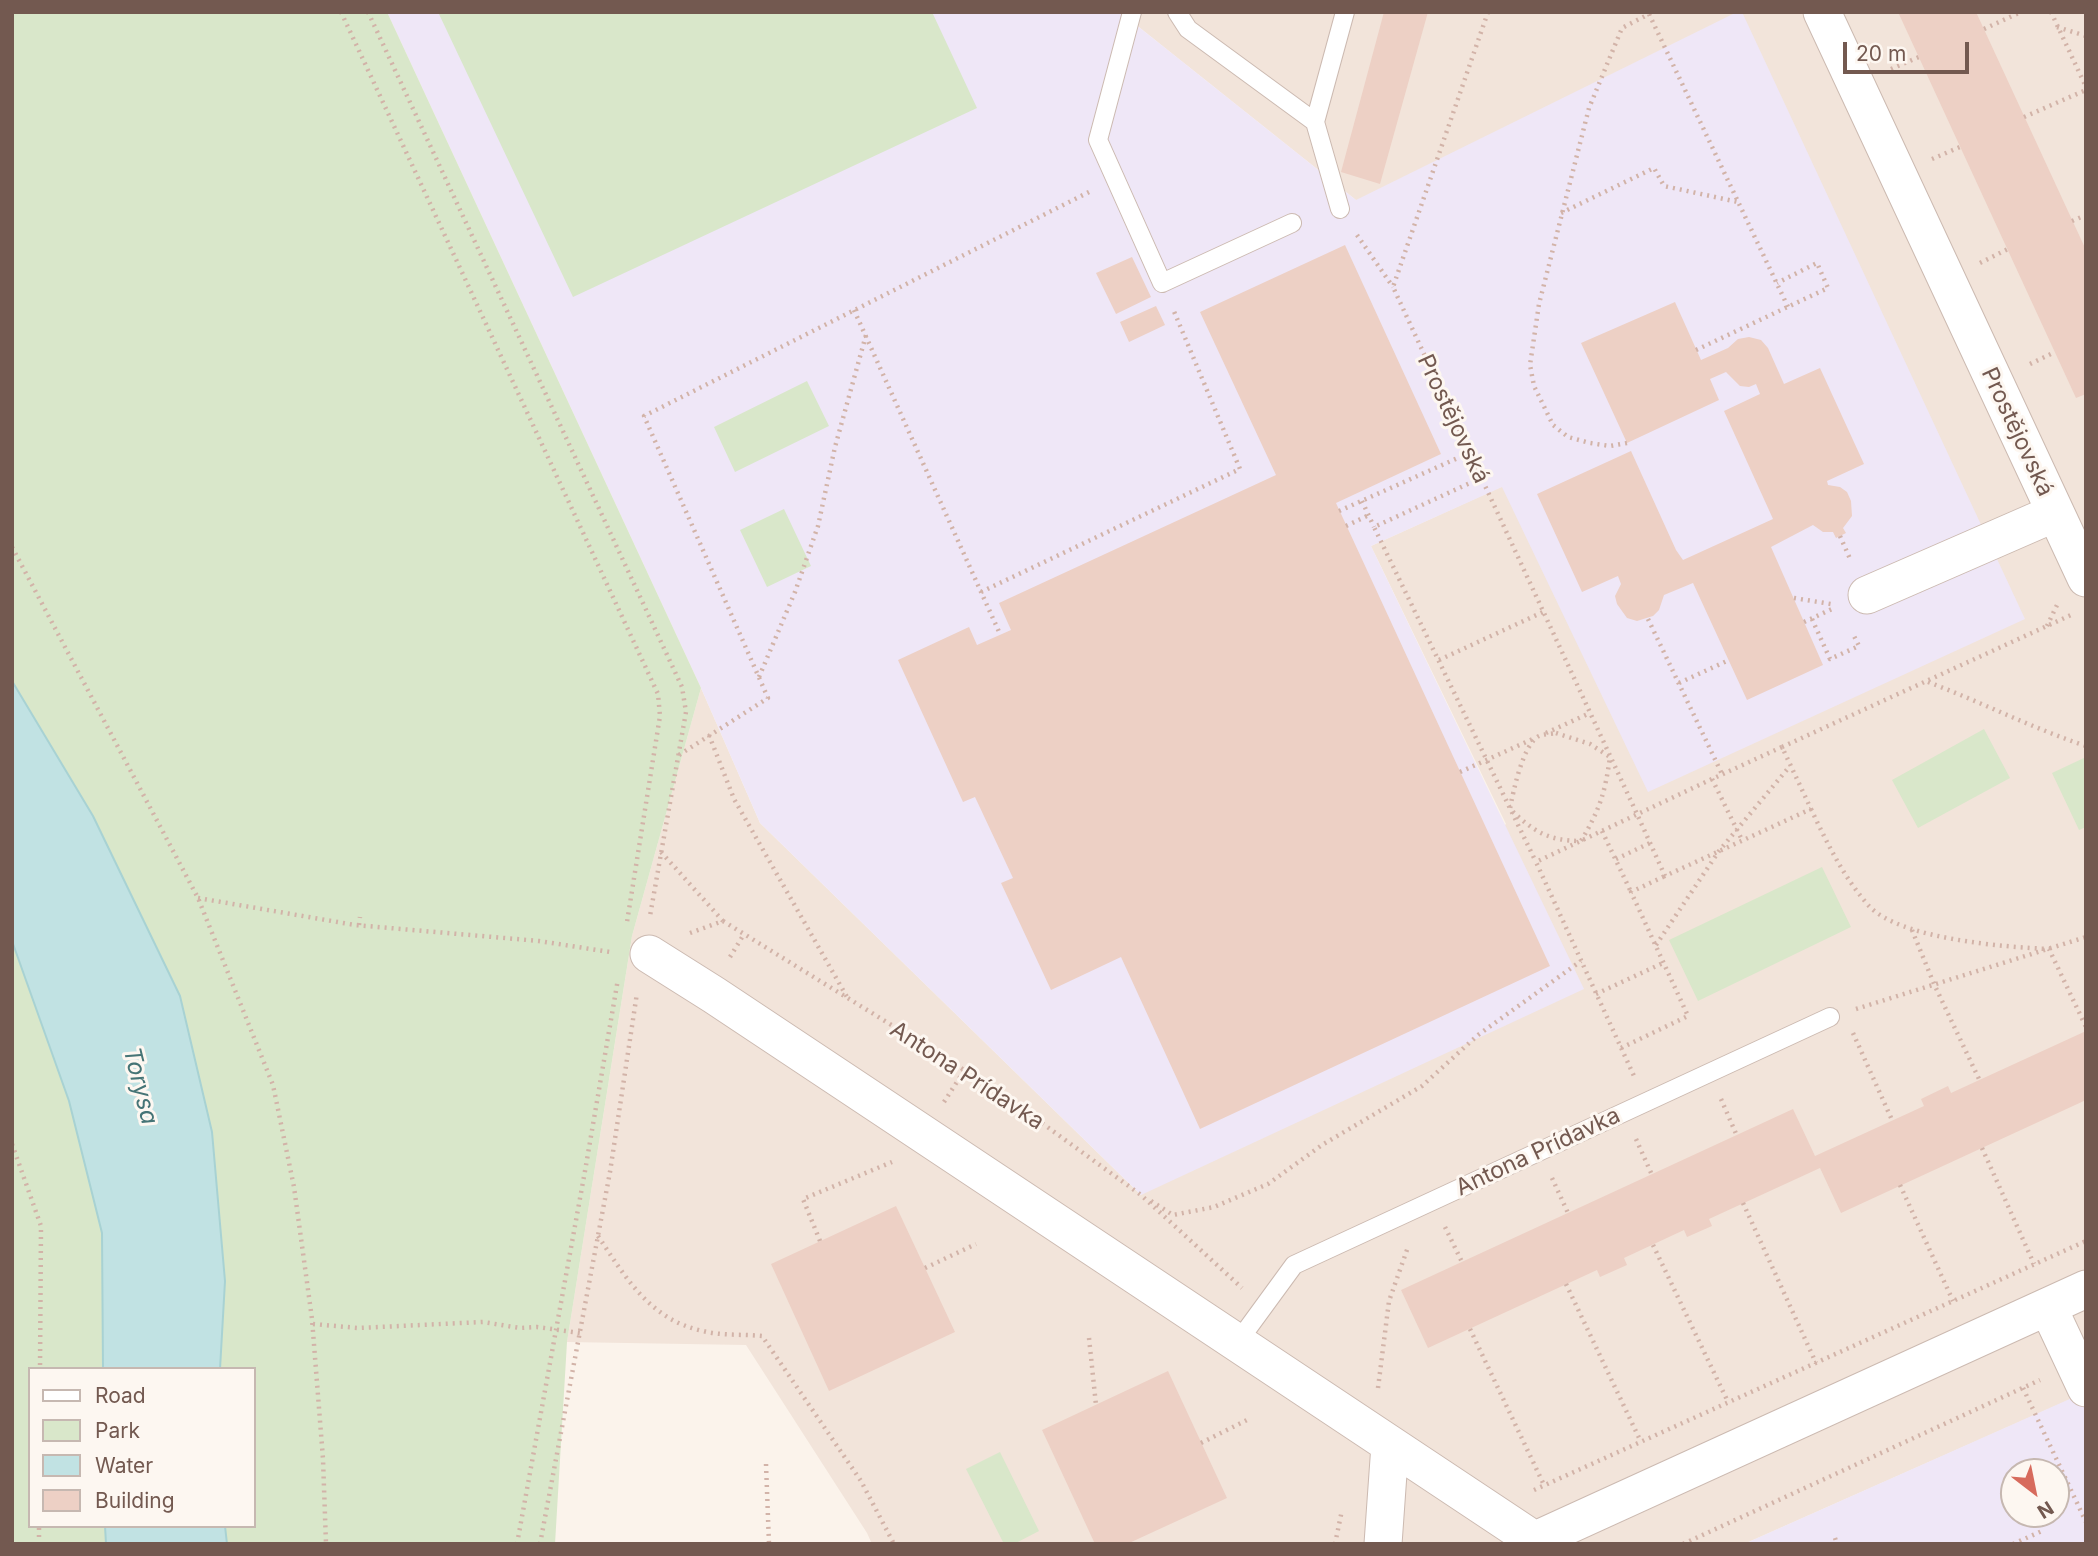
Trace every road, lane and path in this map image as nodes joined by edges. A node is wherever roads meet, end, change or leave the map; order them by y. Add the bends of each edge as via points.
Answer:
1 (341, 12) edge
2 (369, 12) edge
3 (1132, 12) edge
4 (1177, 12) edge
5 (1345, 12) edge
6 (1488, 12) edge
7 (1822, 12) edge
8 (2021, 12) edge
9 (2051, 12) edge
10 (1651, 13) edge
11 (2057, 27) junction
12 (1984, 29) dead end
13 (2086, 36) edge
14 (2086, 88) edge
15 (2024, 117) dead end
16 (1315, 122) junction
17 (1115, 179) junction
18 (1739, 202) junction
19 (1340, 209) dead end
20 (1561, 213) junction
21 (2086, 215) edge
22 (2072, 221) dead end
23 (1292, 223) dead end
24 (1161, 283) junction
25 (1777, 283) junction
26 (1788, 307) junction
27 (854, 310) junction
28 (866, 335) junction
29 (1696, 350) dead end
30 (1626, 443) dead end
31 (1469, 453) junction
32 (1481, 478) junction
33 (1362, 501) junction
34 (1339, 511) dead end
35 (2055, 513) junction
36 (1369, 515) junction
37 (1346, 526) dead end
38 (1374, 527) junction
39 (12, 547) edge
40 (2086, 578) edge
41 (981, 592) junction
42 (1794, 598) dead end
43 (1854, 600) joint
44 (1543, 612) junction
45 (2076, 613) dead end
46 (1648, 619) dead end
47 (1812, 619) dead end
48 (1850, 626) dead end
49 (999, 634) dead end
50 (1438, 660) junction
51 (1729, 660) dead end
52 (759, 677) junction
53 (1926, 681) junction
54 (1679, 683) junction
55 (1590, 713) junction
56 (709, 735) junction
57 (1539, 736) junction
58 (2086, 746) edge
59 (1782, 747) junction
60 (678, 755) junction
61 (1610, 757) junction
62 (1486, 760) junction
63 (1790, 766) junction
64 (1460, 772) dead end
65 (1723, 774) junction
66 (1712, 779) junction
67 (1510, 809) junction
68 (1811, 810) junction
69 (1637, 814) junction
70 (1737, 830) junction
71 (1602, 831) junction
72 (1742, 840) junction
73 (1581, 841) junction
74 (1650, 843) junction
75 (1719, 851) junction
76 (661, 852) junction
77 (1616, 859) junction
78 (1536, 862) junction
79 (1665, 876) junction
80 (1631, 892) junction
81 (198, 898) junction
82 (360, 917) dead end
83 (723, 921) junction
84 (359, 925) junction
85 (1912, 929) junction
86 (2086, 937) edge
87 (1656, 946) junction
88 (2049, 949) junction
89 (638, 955) junction
90 (1581, 961) junction
91 (1663, 963) junction
92 (1934, 984) junction
93 (1596, 994) junction
94 (848, 1000) junction
95 (1837, 1015) junction
96 (2086, 1027) edge
97 (1621, 1048) junction
98 (1710, 1073) junction
99 (1979, 1079) dead end
100 (1646, 1103) junction
101 (1625, 1112) junction
102 (1892, 1120) dead end
103 (1737, 1136) dead end
104 (12, 1144) edge
105 (938, 1144) junction
106 (1982, 1148) dead end
107 (1541, 1152) junction
108 (1651, 1175) dead end
109 (1900, 1185) dead end
110 (1141, 1195) junction
111 (1743, 1203) dead end
112 (1426, 1204) junction
113 (1568, 1213) dead end
114 (598, 1236) junction
115 (820, 1241) dead end
116 (2086, 1241) edge
117 (976, 1244) dead end
118 (1653, 1245) dead end
119 (1462, 1262) dead end
120 (2034, 1264) junction
121 (925, 1268) dead end
122 (1566, 1284) dead end
123 (2086, 1289) edge
124 (1953, 1301) junction
125 (2048, 1307) junction
126 (1263, 1308) junction
127 (313, 1324) junction
128 (1470, 1329) dead end
129 (556, 1330) junction
130 (580, 1333) junction
131 (1090, 1338) dead end
132 (1237, 1343) junction
133 (1815, 1363) junction
134 (40, 1367) edge
135 (2080, 1376) edge
136 (1369, 1379) dead end
137 (2023, 1388) junction
138 (1728, 1402) junction
139 (1096, 1405) dead end
140 (1250, 1419) dead end
141 (1641, 1442) junction
142 (1201, 1443) dead end
143 (1390, 1445) junction
144 (766, 1464) dead end
145 (1525, 1484) dead end
146 (1544, 1485) junction
147 (1534, 1490) junction
148 (1578, 1520) junction
149 (2086, 1522) edge
150 (2042, 1531) dead end
151 (1530, 1542) edge
152 (326, 1544) edge
153 (517, 1544) edge
154 (540, 1544) edge
155 (769, 1544) edge
156 (894, 1544) edge
157 (1383, 1544) edge
158 (1683, 1544) edge
159 (2013, 1544) edge

1 - 89 path via 658,694 660,716
2 - 60 path via 682,687 686,712
3 - 17 lane via 1098,140
4 - 16 lane via 1188,29
5 - 16 lane
6 - 31 path, Prostějovská via 1392,287
7 - 35 street, Prostějovská
8 - 12 path
9 - 11 path
10 - 18 path
10 - 20 path via 1622,28 1589,108
11 - 13 path
11 - 14 path
14 - 15 path
16 - 19 lane
17 - 24 lane
17 - 27 path
18 - 20 path via 1664,186 1654,168
18 - 25 path
20 - 30 path via 1539,304 1530,365 1534,386 1553,425 1568,437 1610,446
21 - 22 path
23 - 24 lane
24 - 41 path via 1240,469
25 - 26 path
25 - 26 path via 1817,263 1828,288
26 - 29 path
27 - 28 path
27 - 52 path via 644,416
28 - 41 path
28 - 52 path via 818,526
31 - 32 path, Prostějovská
31 - 33 path
32 - 38 path
32 - 44 path, Prostějovská
33 - 34 path
33 - 36 path
35 - 40 street
35 - 43 street, Prostějovská
36 - 37 path
36 - 38 path
38 - 50 path
39 - 81 path
41 - 49 path
42 - 43 path
44 - 50 path
44 - 55 path, Prostějovská
45 - 53 path
46 - 54 path
47 - 48 path via 1830,659 1859,646
50 - 62 path
51 - 54 path
52 - 56 path via 768,698
53 - 58 path
53 - 59 path
54 - 65 path
55 - 57 path
55 - 61 path, Prostějovská
56 - 60 path
56 - 94 path via 734,799
57 - 61 path via 1556,733 1576,738
57 - 62 path
57 - 67 path via 1516,776
59 - 63 path
59 - 65 path
60 - 76 path
61 - 69 path, Prostějovská
61 - 73 path via 1605,794
62 - 64 path
62 - 67 path
63 - 68 path
63 - 70 path
65 - 66 path
66 - 69 path
66 - 70 path
67 - 73 path via 1542,835
67 - 78 path
68 - 72 path
68 - 85 path via 1842,868 1870,907
69 - 71 path
69 - 74 path, Prostějovská
70 - 72 path
70 - 75 path
71 - 73 path
71 - 77 path
72 - 75 path
73 - 78 path
74 - 77 path
74 - 79 path, Prostějovská
75 - 79 path
75 - 87 path
76 - 83 path, Antona Prídavka
76 - 89 path
77 - 80 path
78 - 90 path
79 - 80 path
80 - 87 path
81 - 84 path
81 - 127 path via 273,1085 294,1187
82 - 84 path
83 - 89 path
83 - 94 path, Antona Prídavka
84 - 89 path
85 - 88 path via 2003,947
85 - 92 path
86 - 88 path
87 - 91 path
88 - 92 path
88 - 96 path
89 - 105 street via 698,984
89 - 114 path
89 - 129 path
90 - 93 path
90 - 110 path via 1478,1035 1422,1086 1322,1145 1268,1184 1214,1207 1173,1214
91 - 93 path
91 - 97 path via 1688,1016
92 - 95 path
92 - 99 path
93 - 97 path
94 - 110 path, Antona Prídavka via 995,1089
95 - 98 lane, Antona Prídavka
95 - 102 path
97 - 100 path
98 - 100 lane, Antona Prídavka
98 - 103 path
100 - 101 lane, Antona Prídavka
101 - 107 lane, Antona Prídavka
101 - 108 path
104 - 134 path via 41,1226
105 - 115 path via 803,1199
105 - 132 street
106 - 120 path
107 - 112 lane, Antona Prídavka
107 - 113 path
109 - 124 path
110 - 126 path, Antona Prídavka
111 - 133 path
112 - 119 path
112 - 126 lane, Antona Prídavka via 1294,1265
112 - 136 path via 1389,1301 1380,1386
114 - 130 path
114 - 156 path via 630,1284 660,1314 702,1331 762,1336 861,1481
116 - 120 path
117 - 121 path
118 - 138 path
120 - 124 path
122 - 141 path
123 - 125 street
124 - 133 path
125 - 135 street
125 - 148 street
126 - 132 lane, Antona Prídavka
127 - 129 path via 358,1328 483,1322
127 - 152 path
128 - 146 path
129 - 130 path
129 - 153 path
130 - 154 path
131 - 139 path
132 - 143 street
133 - 138 path
135 - 137 path
137 - 149 path
137 - 158 path
138 - 141 path
140 - 142 path
141 - 146 path
143 - 151 street
143 - 157 street
144 - 155 path
145 - 147 path
146 - 147 path
147 - 148 path
148 - 151 street
150 - 159 path

